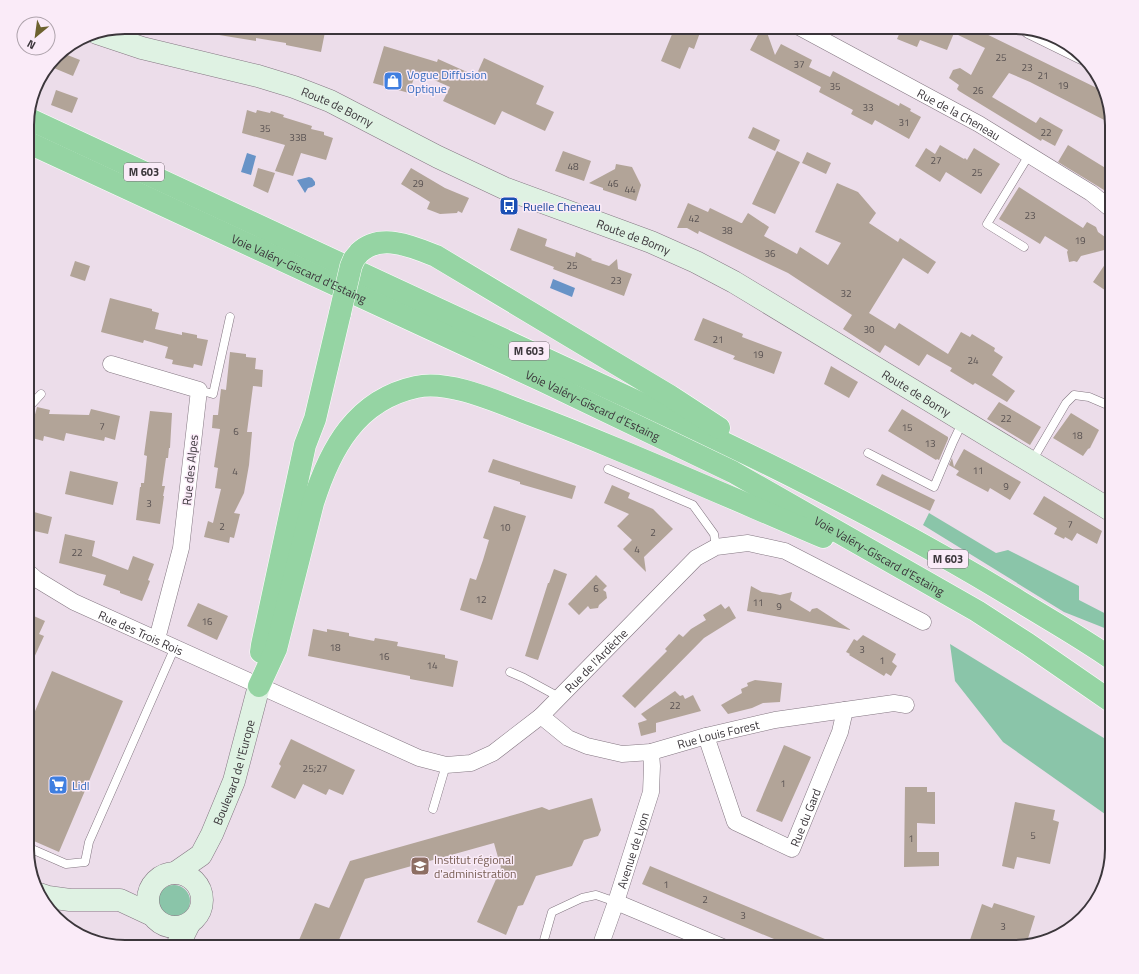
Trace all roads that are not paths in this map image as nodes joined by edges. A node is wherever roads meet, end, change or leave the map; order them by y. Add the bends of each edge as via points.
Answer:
1 (812, 34) edge
2 (108, 36) edge
3 (34, 121) edge
4 (34, 145) edge
5 (1029, 155) junction
6 (1105, 204) edge
7 (1024, 247) dead end
8 (230, 317) dead end
9 (112, 364) dead end
10 (199, 390) junction
11 (40, 394) dead end
12 (34, 401) edge
13 (1105, 404) edge
14 (963, 420) junction
15 (868, 453) dead end
16 (1031, 462) junction
17 (608, 469) dead end
18 (797, 479) junction
19 (1105, 507) edge
20 (716, 547) junction
21 (34, 577) edge
22 (926, 582) junction
23 (923, 622) dead end
24 (157, 639) junction
25 (175, 647) junction
26 (1105, 654) edge
27 (510, 672) dead end
28 (259, 686) junction
29 (559, 697) junction
30 (1105, 697) edge
31 (906, 705) dead end
32 (845, 710) junction
33 (541, 716) junction
34 (706, 736) junction
35 (651, 752) junction
36 (446, 765) junction
37 (433, 809) dead end
38 (34, 850) edge
39 (201, 855) junction
40 (175, 873) junction
41 (151, 886) junction
42 (200, 890) junction
43 (47, 897) edge
44 (120, 900) junction
45 (616, 902) junction
46 (155, 918) junction
47 (189, 924) junction
48 (163, 940) edge
49 (180, 940) edge
50 (544, 940) edge
51 (602, 940) edge
52 (706, 940) edge

1 - 5 street, Rue de la Cheneau via 979,124
2 - 14 street, Route de Borny via 142,48 294,87 330,101 504,188 651,242 696,262 734,282
3 - 18 highway, Voie Valéry-Giscard d'Estaing / M 603 via 641,403
4 - 22 highway, Voie Valéry-Giscard d'Estaing / M 603 via 733,472
5 - 6 street, Rue de la Cheneau
5 - 7 lane via 988,224
8 - 10 lane via 213,394
9 - 10 street
10 - 24 street, Rue des Alpes via 181,548
11 - 12 lane
13 - 16 lane via 1089,396 1074,395 1066,403
14 - 15 lane via 934,487
14 - 16 street, Route de Borny
16 - 19 street, Route de Borny
17 - 20 lane via 693,505 714,534
18 - 26 highway, Voie Valéry-Giscard d'Estaing / M 603 via 988,582
18 - 28 highway, bridge via 670,396 436,256 414,246 393,243 376,243 365,247 351,266 315,419 305,445 262,645
20 - 23 street, Rue de l'Ardèche via 748,543 785,551
20 - 29 street, Rue de l'Ardèche via 696,558
21 - 24 street, Rue des Trois Rois via 74,602
22 - 28 highway via 571,430 463,390 439,386 417,387 394,393 368,408 349,428 334,450 313,503 276,649
22 - 30 highway, Voie Valéry-Giscard d'Estaing / M 603 via 977,611
24 - 25 street, Rue des Trois Rois
25 - 28 street, Rue des Trois Rois
25 - 38 lane via 89,842 85,862 66,864
27 - 29 lane
28 - 36 street, Rue de l'Ardèche via 419,758
28 - 39 street, Boulevard de l'Europe via 234,781
29 - 33 street, Rue de l'Ardèche
31 - 32 street, Rue Louis Forest via 894,703
32 - 34 street, Rue Louis Forest via 775,720
32 - 34 street, Rue du Gard via 840,732 792,849 735,822
33 - 35 street, Rue Louis Forest via 568,738 587,746 622,754
33 - 36 street, Rue de l'Ardèche via 493,753 471,764
34 - 35 street, Rue Louis Forest
35 - 45 street, Avenue de Lyon via 651,792
36 - 37 lane
39 - 40 street, Boulevard de l'Europe
39 - 42 street, Boulevard de l'Europe
40 - 41 street, Boulevard de l'Europe via 157,879
40 - 42 street via 190,878
41 - 44 street, Boulevard de l'Europe
41 - 46 street via 147,905
42 - 47 street, Boulevard de l'Europe via 202,905 195,919
43 - 44 street, Boulevard de l'Europe via 70,900
44 - 46 street, Boulevard de l'Europe
45 - 50 lane via 596,895 582,898 552,912
45 - 51 street, Avenue de Lyon
45 - 52 street
46 - 47 street, Boulevard de l'Europe via 174,928
46 - 48 street
47 - 49 street

